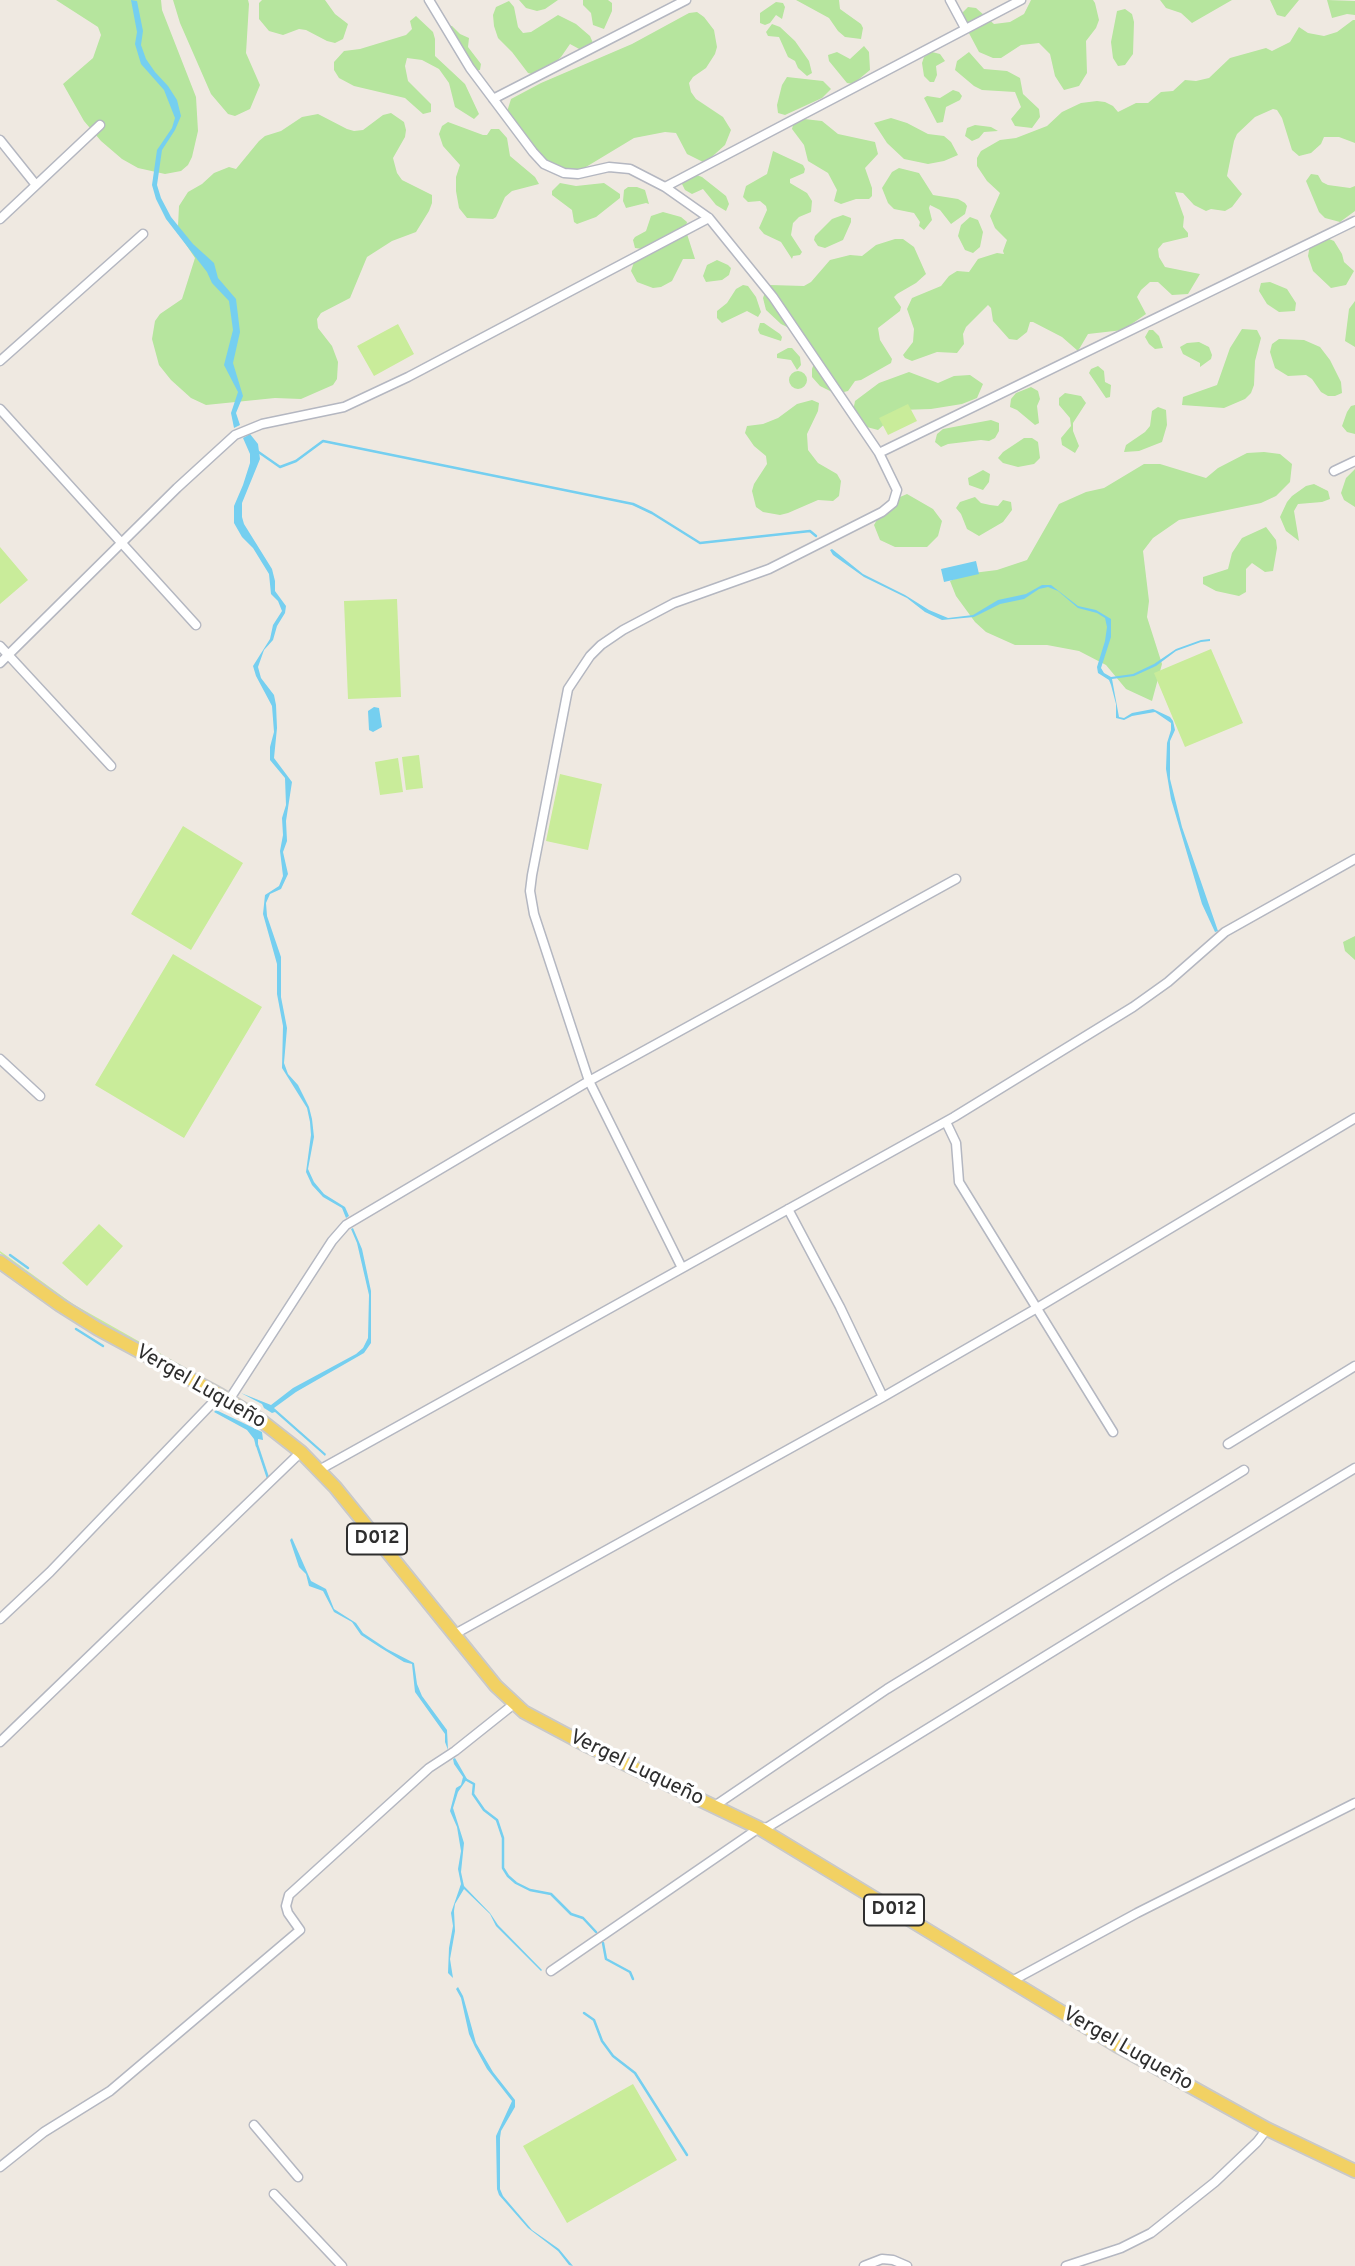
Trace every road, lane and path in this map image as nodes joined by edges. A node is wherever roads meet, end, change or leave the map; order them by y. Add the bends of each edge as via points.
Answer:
1 (429, 0) edge
2 (686, 0) edge
3 (950, 0) edge
4 (1021, 0) edge
5 (965, 28) junction
6 (493, 99) junction
7 (100, 125) dead end
8 (0, 140) edge
9 (36, 185) junction
10 (665, 187) junction
11 (709, 218) junction
12 (0, 219) edge
13 (1355, 221) edge
14 (143, 234) dead end
15 (0, 360) edge
16 (0, 410) edge
17 (878, 453) junction
18 (1355, 461) edge
19 (1334, 471) dead end
20 (122, 544) junction
21 (195, 625) dead end
22 (0, 646) edge
23 (8, 655) junction
24 (0, 663) edge
25 (111, 766) dead end
26 (1355, 859) edge
27 (956, 879) dead end
28 (0, 1059) edge
29 (589, 1082) junction
30 (40, 1096) dead end
31 (1355, 1118) edge
32 (946, 1122) junction
33 (788, 1209) junction
34 (0, 1262) edge
35 (682, 1268) junction
36 (1037, 1308) junction
37 (1355, 1366) edge
38 (883, 1397) junction
39 (225, 1398) junction
40 (1113, 1432) dead end
41 (1228, 1444) dead end
42 (301, 1452) junction
43 (1355, 1468) edge
44 (319, 1470) junction
45 (1244, 1470) dead end
46 (0, 1619) edge
47 (453, 1635) junction
48 (514, 1704) junction
49 (0, 1742) edge
50 (1355, 1804) edge
51 (713, 1807) junction
52 (759, 1828) junction
53 (551, 1971) dead end
54 (1010, 1982) junction
55 (254, 2124) dead end
56 (1267, 2129) junction
57 (0, 2168) edge
58 (1355, 2171) edge
59 (298, 2177) dead end
60 (274, 2194) dead end
61 (342, 2266) edge
62 (864, 2266) edge
63 (907, 2266) edge
64 (1066, 2266) edge

1 - 6 street
2 - 6 street
3 - 5 street
4 - 5 street
5 - 10 street
6 - 10 street via 533,152 555,170 578,174 622,167
7 - 9 street
8 - 9 street
9 - 12 street
10 - 11 street
11 - 17 street via 773,297
11 - 20 street via 344,407 262,424 235,435
13 - 17 street
14 - 15 street
16 - 20 street
17 - 29 street via 897,491 893,503 882,512 769,569 644,618 601,645 568,689 530,891
18 - 19 street
20 - 21 street
20 - 23 street
22 - 23 street
23 - 24 street
23 - 25 street
26 - 32 street via 1225,932 1133,1007
27 - 29 street
28 - 30 street
29 - 35 street
29 - 39 street via 346,1225
31 - 36 street
32 - 33 street
32 - 36 street via 956,1143 959,1182
33 - 35 street
33 - 38 street
34 - 39 main road, Vergel Luqueño / D012 via 98,1329
35 - 44 street
36 - 38 street
36 - 40 street
37 - 41 street
38 - 47 street
39 - 42 main road, Vergel Luqueño / D012
39 - 46 street
42 - 44 main road, Vergel Luqueño / D012
42 - 49 street
43 - 52 street via 768,1827
44 - 47 main road, Vergel Luqueño / D012
45 - 51 street via 887,1689
47 - 48 main road, Vergel Luqueño / D012
48 - 51 main road, Vergel Luqueño / D012
48 - 57 street via 429,1768 289,1895 288,1913 300,1930 110,2091 44,2132
50 - 54 street
51 - 52 main road, Vergel Luqueño / D012
52 - 53 street
52 - 54 main road, Vergel Luqueño / D012
54 - 56 main road, Vergel Luqueño / D012
55 - 59 street
56 - 58 main road, Vergel Luqueño / D012
56 - 64 street via 1215,2182 1151,2234
60 - 61 street
62 - 63 street via 883,2259

